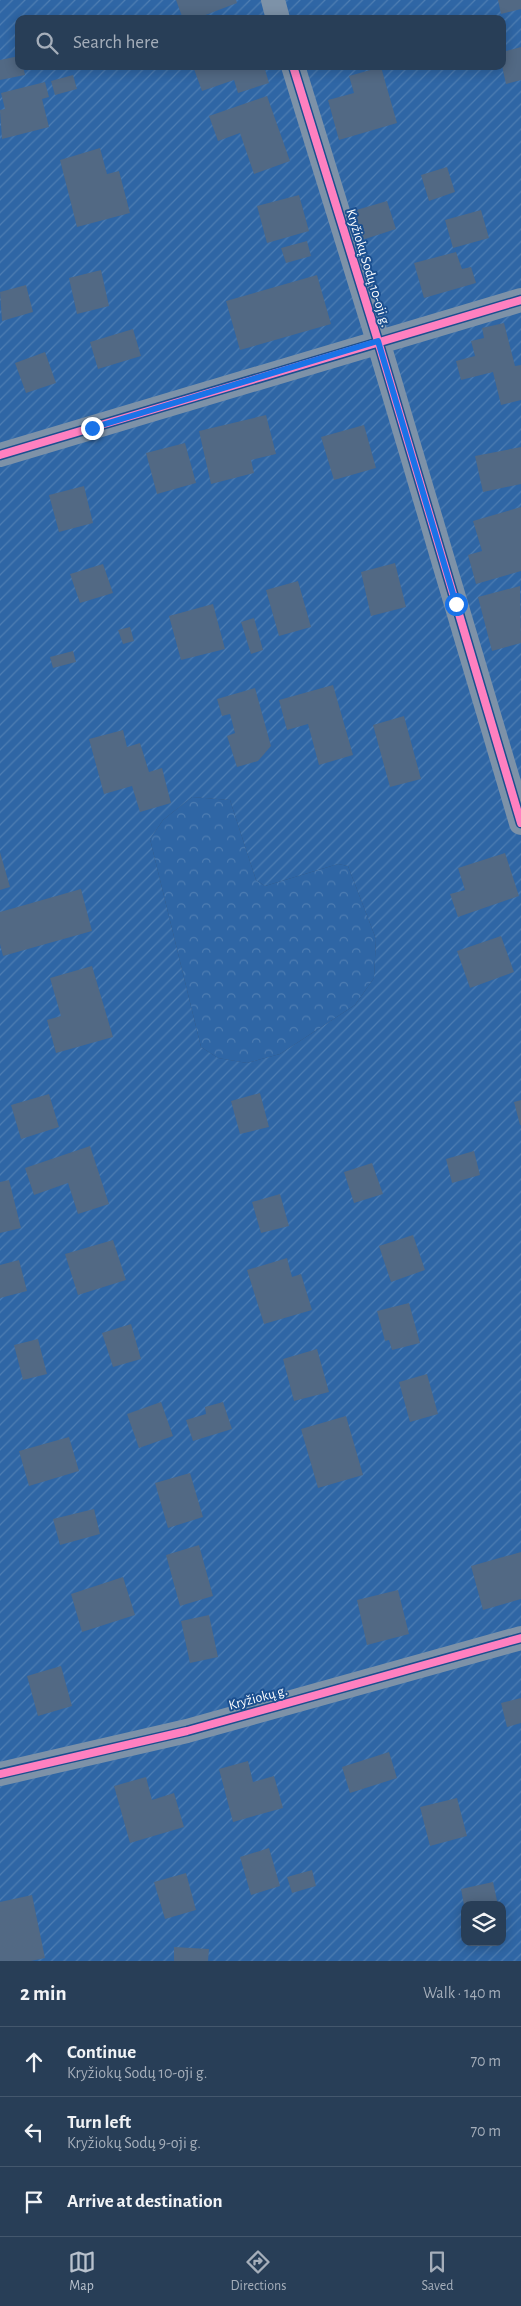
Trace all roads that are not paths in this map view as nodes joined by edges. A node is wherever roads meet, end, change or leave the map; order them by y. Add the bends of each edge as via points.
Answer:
1 (273, 0) edge
2 (277, 15) edge
3 (294, 70) edge
4 (521, 300) edge
5 (378, 341) junction
6 (0, 455) edge
7 (521, 823) edge
8 (521, 1638) edge
9 (0, 1774) edge

1 - 2 street
3 - 5 street, Kryžiokų Sodų 10-oji g.
4 - 5 street
5 - 6 street
5 - 7 street, Kryžiokų Sodų 10-oji g.
8 - 9 street, Kryžiokų g. via 186,1731

